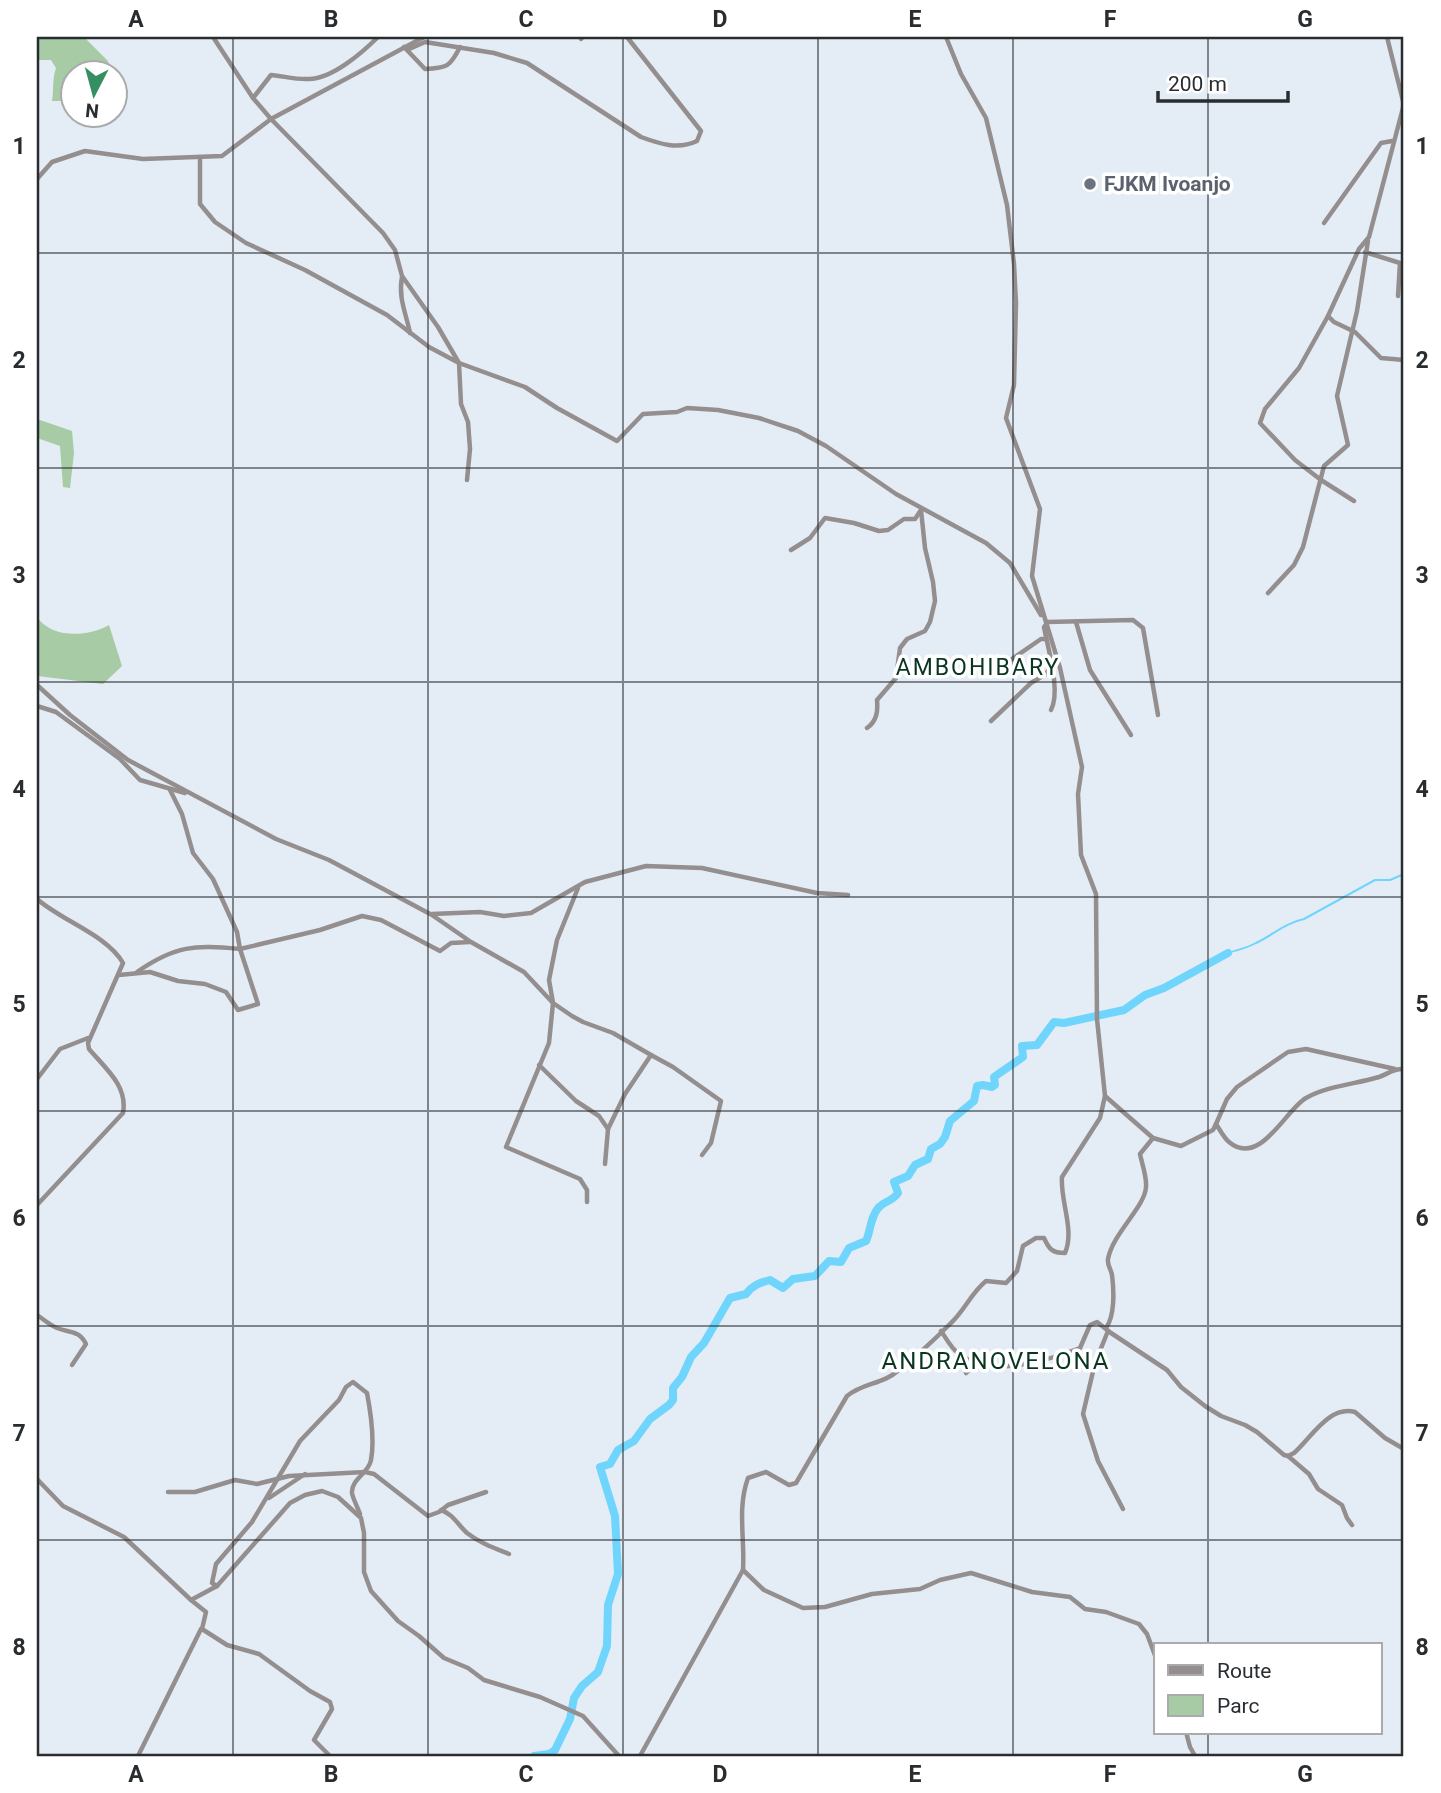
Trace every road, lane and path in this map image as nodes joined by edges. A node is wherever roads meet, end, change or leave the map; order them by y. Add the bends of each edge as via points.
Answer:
1 (213, 37) edge
2 (377, 37) edge
3 (424, 37) edge
4 (626, 37) edge
5 (946, 37) edge
6 (1387, 37) edge
7 (460, 47) junction
8 (405, 49) junction
9 (253, 98) junction
10 (1404, 105) edge
11 (271, 119) junction
12 (1392, 141) junction
13 (200, 157) junction
14 (37, 179) edge
15 (1324, 223) dead end
16 (1369, 237) junction
17 (1365, 252) junction
18 (402, 276) junction
19 (1398, 296) dead end
20 (1328, 316) junction
21 (1352, 331) junction
22 (410, 334) junction
23 (1404, 360) edge
24 (459, 363) junction
25 (467, 480) dead end
26 (1321, 480) junction
27 (1354, 501) dead end
28 (921, 509) junction
29 (791, 550) dead end
30 (1268, 593) dead end
31 (1048, 622) junction
32 (1076, 622) junction
33 (1046, 639) junction
34 (1009, 661) dead end
35 (1051, 665) junction
36 (37, 685) edge
37 (37, 706) edge
38 (1051, 710) dead end
39 (1158, 715) dead end
40 (991, 721) dead end
41 (867, 728) dead end
42 (1131, 735) dead end
43 (170, 790) junction
44 (189, 794) junction
45 (579, 887) junction
46 (848, 895) dead end
47 (37, 899) edge
48 (432, 915) junction
49 (471, 942) junction
50 (240, 949) junction
51 (136, 972) junction
52 (119, 975) junction
53 (553, 1003) junction
54 (89, 1038) junction
55 (651, 1055) junction
56 (539, 1065) junction
57 (1396, 1069) junction
58 (1404, 1069) edge
59 (37, 1079) edge
60 (1105, 1096) junction
61 (1216, 1125) junction
62 (608, 1129) junction
63 (1153, 1138) junction
64 (702, 1155) dead end
65 (605, 1164) dead end
66 (586, 1202) dead end
67 (37, 1205) edge
68 (37, 1315) edge
69 (1107, 1329) junction
70 (941, 1331) junction
71 (977, 1363) junction
72 (72, 1365) dead end
73 (966, 1373) dead end
74 (1404, 1449) edge
75 (1288, 1456) junction
76 (365, 1472) junction
77 (304, 1474) junction
78 (278, 1478) junction
79 (37, 1479) edge
80 (168, 1492) dead end
81 (486, 1492) dead end
82 (268, 1498) junction
83 (440, 1510) junction
84 (1123, 1510) dead end
85 (361, 1518) junction
86 (1352, 1525) dead end
87 (509, 1554) dead end
88 (743, 1570) junction
89 (217, 1586) junction
90 (191, 1600) junction
91 (202, 1629) junction
92 (1154, 1653) edge
93 (1187, 1734) edge
94 (138, 1756) edge
95 (331, 1756) edge
96 (619, 1756) edge
97 (640, 1756) edge
98 (1195, 1756) edge

1 - 9 street
2 - 9 street via 363,52 322,76 271,75
3 - 8 street
4 - 7 street via 701,131 697,141 686,146 641,137 527,63
5 - 31 street via 986,118 1007,205 1016,303 1014,385 1006,418 1040,509 1032,576
6 - 10 street
7 - 8 street via 425,42
7 - 8 street via 444,68 425,69
8 - 11 street
9 - 11 street
10 - 12 street
11 - 13 street via 222,156
11 - 18 street via 383,233 395,250
12 - 15 street via 1381,143
12 - 16 street
13 - 14 street via 143,159 85,151 52,162
13 - 22 street via 200,204 215,222 246,243 387,315
16 - 17 street
16 - 20 street
17 - 19 street via 1400,263
17 - 21 street
18 - 22 street via 399,289
18 - 24 street
20 - 21 street
20 - 26 street via 1299,368 1265,409 1261,423
21 - 23 street via 1381,358
21 - 26 street via 1337,396 1348,445 1324,466
22 - 24 street
24 - 25 street via 470,449
24 - 28 street via 525,387 617,441 643,414 687,408 772,422 826,446
26 - 27 street
26 - 30 street via 1303,547 1294,565
28 - 29 street via 915,519 879,531 825,518 810,538
28 - 31 street via 986,543 1010,563 1036,610
28 - 41 street via 935,601 930,622 925,631 907,639 900,648 896,678 877,700 878,713
31 - 32 street
31 - 33 street
31 - 60 street via 1082,767 1078,794 1081,855 1096,894 1097,1015
32 - 39 street via 1133,620 1143,628
32 - 42 street via 1090,670
33 - 34 street
33 - 35 street
35 - 38 street via 1055,692
35 - 40 street
36 - 44 street via 128,760
37 - 43 street via 56,712 140,780
43 - 44 street
43 - 50 street via 193,853 214,879
44 - 48 street via 276,839 330,860
45 - 46 street via 646,866 702,868 817,893
45 - 48 street via 531,914
45 - 53 street via 557,940 549,980
47 - 52 street via 118,954 123,963
48 - 49 street
49 - 50 street via 451,943 440,951 382,920 362,915
49 - 53 street via 524,972
50 - 51 street via 184,947
50 - 51 street via 258,1004 238,1010 226,992 205,984
51 - 52 street
52 - 54 street
53 - 55 street
53 - 56 street via 549,1043
54 - 59 street via 60,1049
54 - 67 street via 89,1049 121,1085 123,1113
55 - 62 street
55 - 64 street via 721,1101 711,1143
56 - 62 street
56 - 66 street via 506,1147 580,1179 587,1190
57 - 58 street
57 - 61 street via 1305,1098 1257,1146 1242,1148 1229,1143
57 - 61 street via 1306,1049 1288,1052 1237,1087
60 - 63 street
60 - 70 street via 1100,1118 1062,1177 1069,1244 1065,1253 1049,1249 1044,1238 1023,1246 1012,1278 1006,1283 986,1281
61 - 63 street via 1181,1146
62 - 65 street
63 - 69 street via 1140,1154 1146,1188 1142,1200 1113,1243 1108,1262 1112,1309
68 - 72 street via 85,1340
69 - 71 street via 1094,1321 1082,1346 1059,1356 1013,1366
69 - 75 street via 1167,1370 1205,1406 1245,1424
69 - 84 street via 1083,1414 1098,1461
70 - 71 street via 954,1351
70 - 88 street via 893,1375 858,1386 847,1396 796,1483 789,1485 766,1472 748,1478 743,1494
71 - 73 street
74 - 75 street via 1349,1410 1324,1421
75 - 86 street via 1310,1474 1318,1489 1342,1505
76 - 77 street
76 - 78 street via 371,1462 370,1408 367,1393 353,1382 300,1441
76 - 83 street via 374,1474 428,1516
76 - 85 street via 352,1492
77 - 78 street
77 - 82 street
78 - 80 street
78 - 82 street
79 - 90 street via 64,1506 130,1542
81 - 83 street
82 - 89 street via 216,1564 212,1583
83 - 87 street via 481,1543
85 - 89 street via 338,1497 322,1491 305,1495 272,1521
85 - 96 street via 364,1572 371,1591 398,1621 444,1658 484,1680 583,1716
88 - 92 street via 764,1590 803,1608 920,1589 971,1573 1032,1592 1070,1597 1085,1609 1139,1624
88 - 97 street
89 - 90 street
90 - 91 street via 206,1612
91 - 94 street
91 - 95 street via 227,1646 259,1654 330,1702 332,1709 314,1740
93 - 98 street

